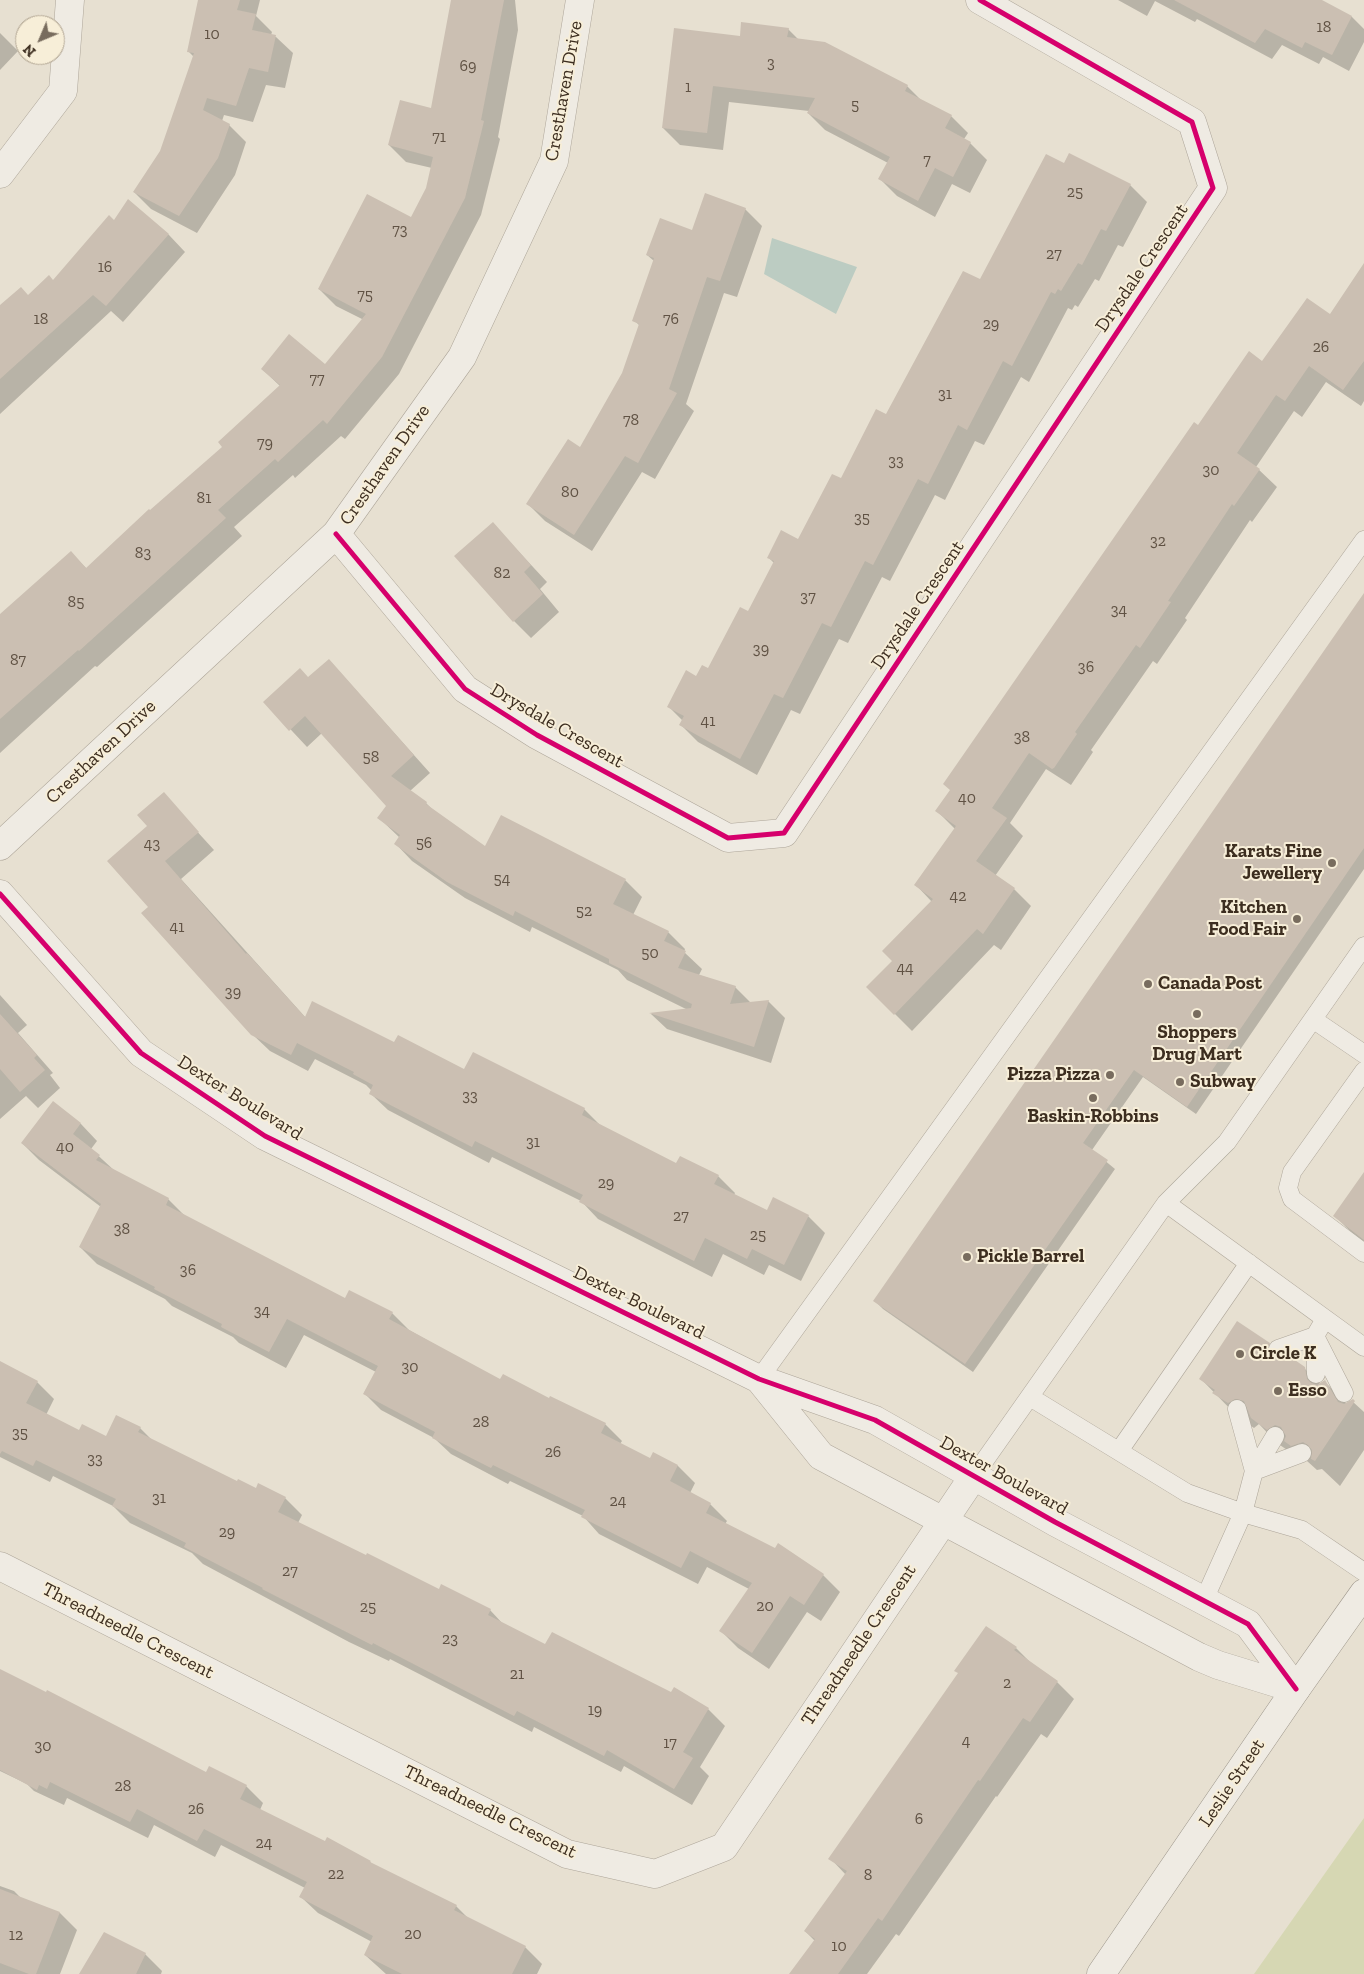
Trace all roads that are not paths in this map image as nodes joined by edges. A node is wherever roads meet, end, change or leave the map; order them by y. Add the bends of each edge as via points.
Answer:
1 (70, 0) edge
2 (580, 0) edge
3 (980, 0) edge
4 (0, 174) edge
5 (336, 534) junction
6 (1364, 540) edge
7 (0, 846) edge
8 (0, 894) edge
9 (1364, 946) edge
10 (1314, 1020) junction
11 (1364, 1054) edge
12 (1364, 1071) edge
13 (1166, 1204) junction
14 (1364, 1253) edge
15 (1249, 1263) junction
16 (1326, 1319) junction
17 (1315, 1336) junction
18 (1364, 1347) edge
19 (1278, 1348) dead end
20 (1316, 1374) dead end
21 (759, 1379) junction
22 (1344, 1393) dead end
23 (1030, 1396) junction
24 (1237, 1409) dead end
25 (1276, 1436) dead end
26 (1119, 1451) junction
27 (1302, 1453) dead end
28 (1254, 1471) junction
29 (973, 1477) junction
30 (1243, 1513) junction
31 (942, 1520) junction
32 (0, 1566) edge
33 (1364, 1572) edge
34 (1364, 1593) edge
35 (1204, 1600) junction
36 (1296, 1689) junction
37 (1101, 1974) edge

1 - 4 street via 62,91
2 - 5 street, Cresthaven Drive via 554,161 462,357
3 - 5 street, Drysdale Crescent via 1192,122 1213,188 784,833 728,838 537,735 465,689
5 - 7 street, Cresthaven Drive
6 - 21 lane
8 - 21 street, Dexter Boulevard via 141,1053 265,1136
9 - 10 lane
10 - 11 lane
10 - 13 lane via 1227,1142
12 - 14 lane via 1292,1172 1288,1188 1292,1199
13 - 15 lane
13 - 23 lane
15 - 16 lane
15 - 26 lane
16 - 17 lane
16 - 18 lane
17 - 19 lane
17 - 20 lane
17 - 22 lane
21 - 29 street, Dexter Boulevard via 875,1420
21 - 31 street, Dexter Boulevard via 821,1456
23 - 26 lane
23 - 29 lane
24 - 28 lane
25 - 28 lane
26 - 30 lane via 1187,1492
27 - 28 lane
28 - 30 lane
29 - 31 street, Threadneedle Crescent
29 - 35 street, Dexter Boulevard
30 - 33 lane via 1302,1530
30 - 35 lane
31 - 32 street, Threadneedle Crescent via 724,1847 655,1874 567,1854
31 - 36 street, Dexter Boulevard via 1199,1657
34 - 36 street, Leslie Street
35 - 36 street, Dexter Boulevard via 1248,1624
36 - 37 street, Leslie Street

